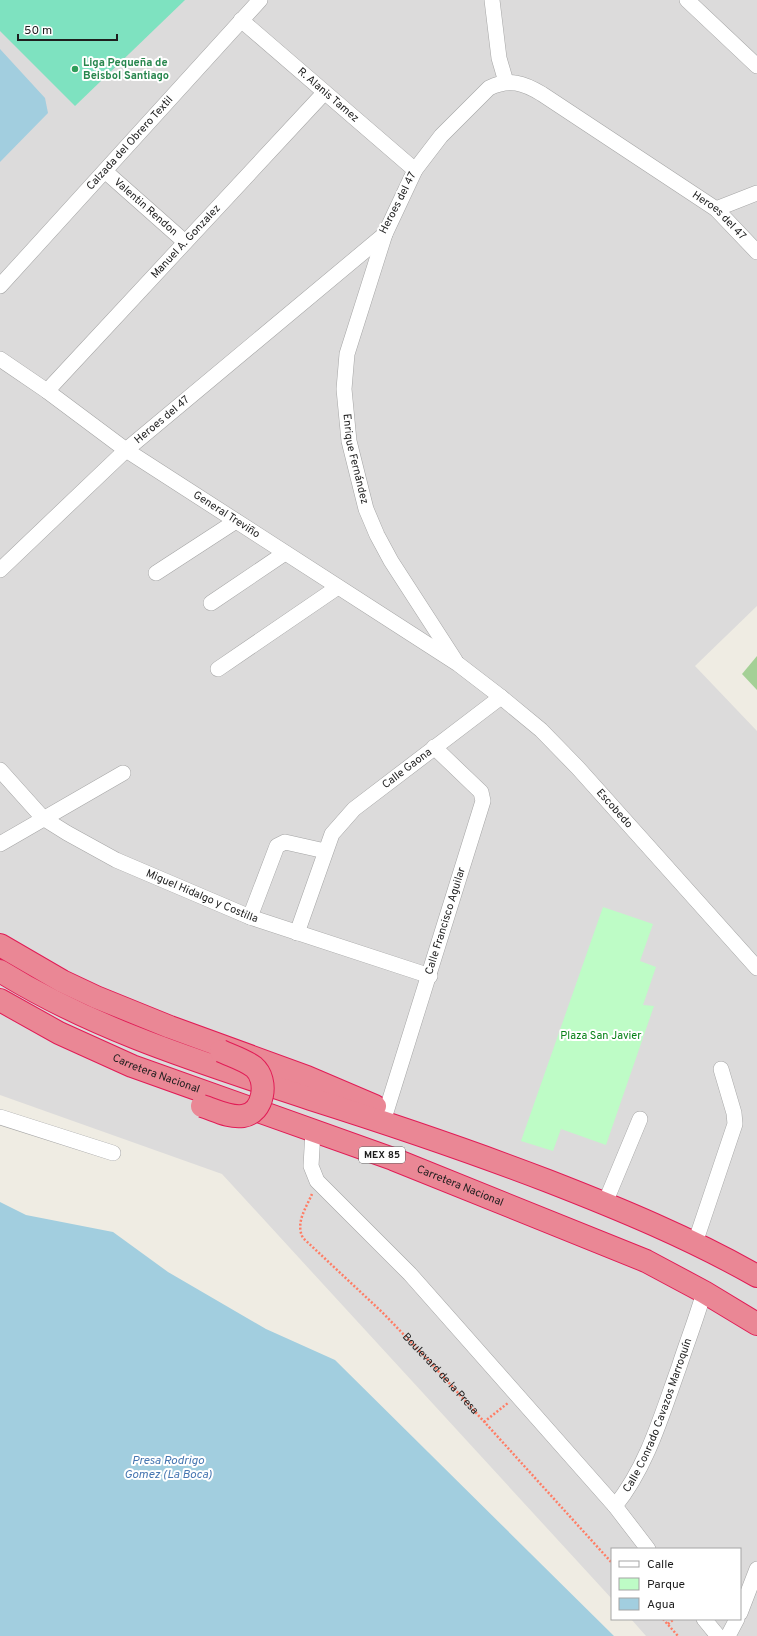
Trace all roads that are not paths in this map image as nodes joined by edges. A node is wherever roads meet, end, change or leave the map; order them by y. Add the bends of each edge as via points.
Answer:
1 (260, 0) edge
2 (492, 0) edge
3 (688, 0) edge
4 (241, 20) junction
5 (757, 66) edge
6 (506, 82) junction
7 (324, 93) junction
8 (415, 170) junction
9 (106, 172) junction
10 (757, 193) edge
11 (716, 209) junction
12 (385, 234) junction
13 (185, 242) junction
14 (757, 252) edge
15 (0, 286) edge
16 (0, 359) edge
17 (47, 391) junction
18 (126, 450) junction
19 (236, 521) junction
20 (285, 553) junction
21 (0, 570) edge
22 (156, 573) dead end
23 (338, 587) junction
24 (211, 604) dead end
25 (458, 664) junction
26 (218, 669) dead end
27 (501, 697) junction
28 (434, 747) junction
29 (0, 770) edge
30 (123, 773) dead end
31 (43, 818) junction
32 (0, 844) edge
33 (325, 852) junction
34 (250, 917) junction
35 (297, 933) junction
36 (0, 945) edge
37 (0, 953) edge
38 (757, 968) edge
39 (0, 971) edge
40 (430, 976) junction
41 (0, 1000) edge
42 (0, 1015) edge
43 (721, 1070) dead end
44 (386, 1112) junction
45 (0, 1117) edge
46 (640, 1119) dead end
47 (404, 1129) junction
48 (313, 1131) junction
49 (113, 1153) dead end
50 (605, 1203) junction
51 (695, 1243) junction
52 (757, 1276) edge
53 (704, 1292) junction
54 (757, 1324) edge
55 (615, 1506) junction
56 (647, 1548) edge
57 (757, 1569) edge
58 (754, 1589) edge
59 (741, 1610) edge
60 (705, 1620) edge
61 (737, 1620) edge
62 (718, 1636) edge
63 (728, 1636) edge

1 - 4 street, Calzada del Obrero Textil
2 - 6 street via 499,58
3 - 5 street
4 - 7 street, R. Alanis Tamez
4 - 9 street, Calzada del Obrero Textil
6 - 8 street, Heroes del 47 via 489,88 441,136
6 - 11 street, Heroes del 47 via 526,85 542,94
7 - 8 street, R. Alanis Tamez
7 - 13 street, Manuel A. Gonzalez
8 - 12 street, Heroes del 47
9 - 13 street, Valentin Rendon
9 - 15 street, Calzada del Obrero Textil
10 - 11 street
11 - 14 street, Heroes del 47
12 - 18 street, Heroes del 47
12 - 25 street, Enrique Fernández via 347,354 344,389 349,441 366,509 377,535
13 - 17 street, Manuel A. Gonzalez
16 - 17 street, General Treviño
17 - 18 street, General Treviño
18 - 19 street, General Treviño
18 - 21 street, Heroes del 47
19 - 20 street, General Treviño
19 - 22 street
20 - 23 street, General Treviño
20 - 24 street
23 - 25 street, General Treviño
23 - 26 street
25 - 27 street, Escobedo
27 - 28 street, Calle Gaona
27 - 38 street, Escobedo via 541,730 578,768
28 - 33 street, Calle Gaona via 354,809 332,834
28 - 40 street, Calle Francisco Aguilar via 481,792 483,801
29 - 31 street, Miguel Hidalgo y Costilla
30 - 31 street
31 - 32 street
31 - 34 street, Miguel Hidalgo y Costilla via 66,834 116,860
33 - 34 street via 285,842 277,846
33 - 35 street, Calle Gaona
34 - 35 street, Miguel Hidalgo y Costilla
35 - 40 street, Miguel Hidalgo y Costilla
36 - 44 highway via 62,981 96,997 307,1077
37 - 42 highway, bridge via 54,985 91,1003 245,1062 258,1072 263,1085 259,1104 251,1114 231,1116 111,1074 68,1054
39 - 47 highway via 69,1011 177,1055
40 - 44 street, Calle Francisco Aguilar
41 - 48 highway, Carretera Nacional / MEX 85 via 59,1033 132,1066
43 - 51 street via 735,1124
44 - 47 highway
45 - 49 street
46 - 50 street
47 - 50 highway
48 - 53 highway, Carretera Nacional / MEX 85 via 393,1159 592,1238 646,1261
48 - 55 street via 312,1166 317,1181 410,1274
50 - 51 highway
51 - 52 highway
53 - 54 highway, Carretera Nacional / MEX 85
53 - 55 street, Calle Conrado Cavazos Marroquín via 696,1322 656,1431 633,1480
55 - 56 street
57 - 58 street
58 - 59 street
60 - 62 street
61 - 63 street

